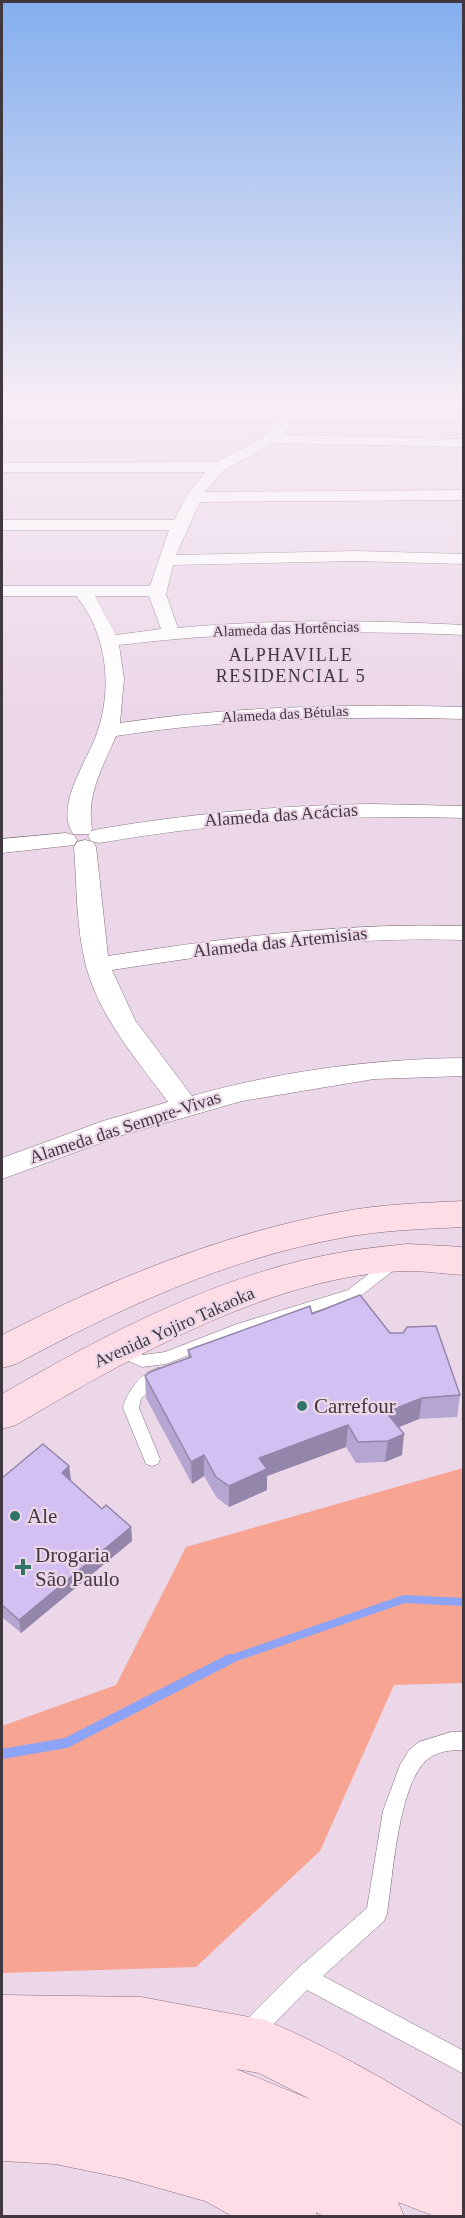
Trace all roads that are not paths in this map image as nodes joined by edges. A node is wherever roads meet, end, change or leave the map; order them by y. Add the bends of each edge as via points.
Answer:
1 (190, 505) edge
2 (2, 525) edge
3 (179, 525) junction
4 (464, 559) edge
5 (167, 560) junction
6 (2, 591) edge
7 (81, 591) junction
8 (157, 591) junction
9 (464, 630) edge
10 (171, 633) junction
11 (109, 641) junction
12 (464, 713) edge
13 (108, 731) junction
14 (464, 812) edge
15 (83, 838) junction
16 (2, 846) edge
17 (464, 933) edge
18 (98, 965) junction
19 (464, 1067) edge
20 (185, 1105) junction
21 (2, 1169) edge
22 (464, 1215) edge
23 (399, 1258) junction
24 (464, 1261) edge
25 (117, 1349) junction
26 (2, 1353) edge
27 (166, 1358) junction
28 (2, 1413) edge
29 (152, 1458) dead end
30 (464, 1741) edge
31 (304, 1977) junction
32 (2, 2022) edge
33 (240, 2043) junction
34 (2, 2062) edge
35 (464, 2062) edge
36 (2, 2085) edge
37 (2, 2133) edge
38 (464, 2166) edge
39 (464, 2198) edge
40 (288, 2217) edge
41 (375, 2217) edge

1 - 3 street
2 - 3 street
3 - 5 street
4 - 5 street via 356,556
5 - 8 street
6 - 7 street
7 - 8 street
7 - 11 street via 96,610
8 - 10 street
9 - 10 street, Alameda das Hortências via 359,627
10 - 11 street, Alameda das Hortências
11 - 13 street via 114,677
12 - 13 street, Alameda das Bétulas via 283,714 168,722
13 - 15 street via 77,805
14 - 15 street, Alameda das Acácias via 355,808 291,811 165,824
15 - 16 street, Alameda das Acácias
15 - 18 street
17 - 18 street, Alameda das Artemisias via 370,932 296,937
18 - 20 street via 128,1029
19 - 20 street, Alameda das Sempre-Vivas via 375,1071 307,1080
20 - 21 street, Alameda das Sempre-Vivas
22 - 26 main road via 362,1220 280,1236 223,1253 94,1306
23 - 24 main road, Avenida Yojiro Takaoka via 438,1256
23 - 25 main road, Avenida Yojiro Takaoka via 313,1272 228,1299
23 - 27 lane via 357,1299 242,1328
25 - 27 lane via 142,1361
25 - 28 main road, Avenida Yojiro Takaoka
27 - 29 lane via 159,1374 134,1396 131,1407
30 - 31 lane via 451,1740 417,1756 389,1829 377,1914
31 - 33 lane
31 - 35 lane
32 - 33 main road via 141,2024
33 - 38 main road via 265,2047 360,2095 444,2147
34 - 39 main road via 22,2055 97,2061 167,2074 234,2095 294,2120 432,2189
36 - 41 main road via 175,2120 233,2139 347,2198
37 - 40 main road via 55,2136 216,2176

